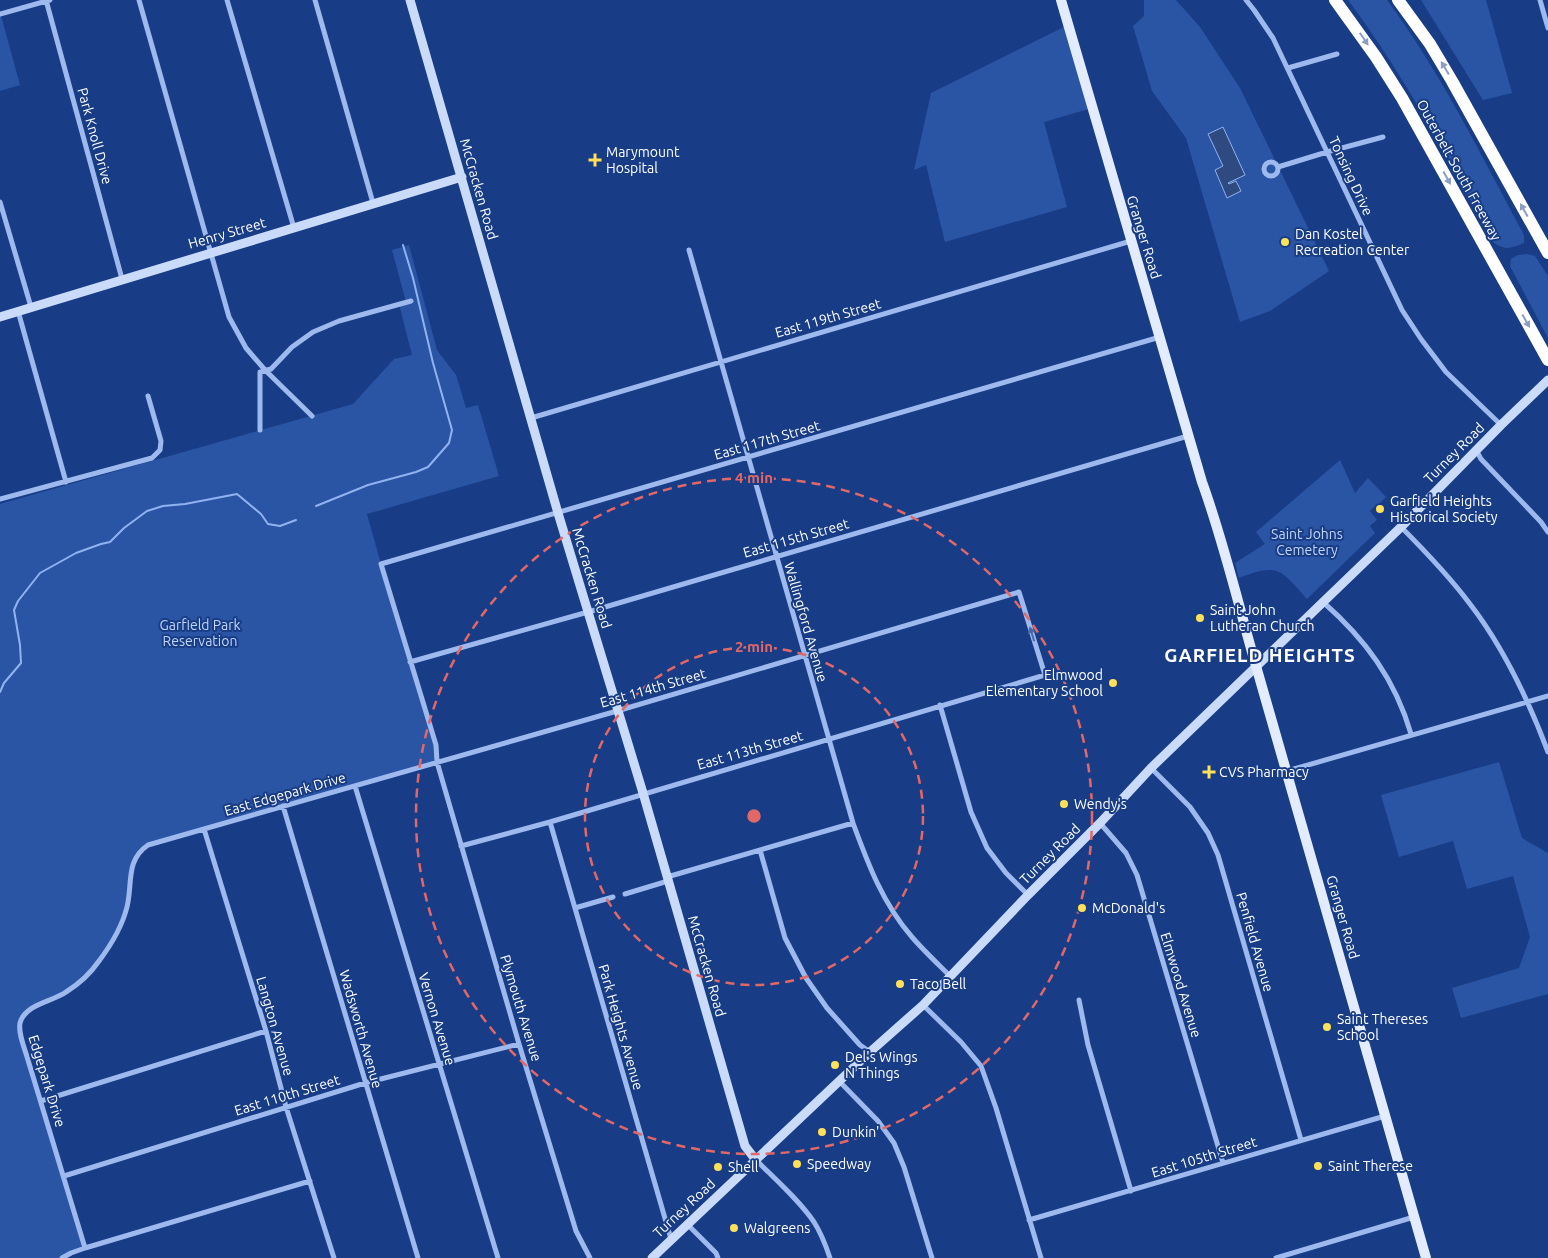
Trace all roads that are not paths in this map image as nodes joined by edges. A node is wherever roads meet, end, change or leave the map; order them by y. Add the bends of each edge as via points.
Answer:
1 (48, 0) edge
2 (138, 0) edge
3 (227, 0) edge
4 (315, 0) edge
5 (410, 0) edge
6 (1061, 0) edge
7 (1246, 0) edge
8 (1335, 0) edge
9 (1398, 0) edge
10 (1540, 0) edge
11 (0, 14) edge
12 (1548, 28) edge
13 (1337, 54) dead end
14 (1288, 68) junction
15 (1383, 137) dead end
16 (1327, 152) junction
17 (1278, 167) dead end
18 (462, 177) junction
19 (0, 202) edge
20 (373, 204) junction
21 (294, 228) junction
22 (1131, 241) junction
23 (689, 250) dead end
24 (211, 252) junction
25 (1548, 253) edge
26 (122, 279) junction
27 (411, 301) dead end
28 (32, 307) junction
29 (18, 311) junction
30 (0, 316) edge
31 (1160, 337) junction
32 (1548, 360) edge
33 (721, 361) junction
34 (265, 370) junction
35 (1548, 380) edge
36 (148, 396) dead end
37 (312, 416) dead end
38 (531, 418) junction
39 (1501, 425) junction
40 (260, 430) dead end
41 (1188, 436) junction
42 (1476, 450) junction
43 (748, 456) junction
44 (66, 482) junction
45 (0, 499) edge
46 (558, 513) junction
47 (1400, 527) junction
48 (1548, 532) edge
49 (775, 556) junction
50 (1323, 602) junction
51 (588, 612) junction
52 (805, 655) junction
53 (410, 662) junction
54 (1256, 668) junction
55 (1045, 675) joint
56 (1548, 696) edge
57 (1528, 702) junction
58 (940, 705) junction
59 (617, 711) junction
60 (1411, 734) junction
61 (828, 739) junction
62 (1548, 752) edge
63 (437, 762) junction
64 (1151, 768) junction
65 (1287, 771) junction
66 (355, 786) junction
67 (642, 794) junction
68 (283, 806) junction
69 (550, 822) junction
70 (853, 823) junction
71 (1100, 824) junction
72 (204, 829) junction
73 (461, 846) junction
74 (140, 850) joint
75 (760, 850) junction
76 (667, 879) junction
77 (625, 894) dead end
78 (1028, 895) junction
79 (614, 897) dead end
80 (575, 908) junction
81 (950, 976) junction
82 (1079, 1000) dead end
83 (923, 1005) junction
84 (266, 1031) junction
85 (519, 1044) junction
86 (870, 1052) junction
87 (439, 1065) junction
88 (840, 1082) junction
89 (365, 1083) junction
90 (41, 1101) junction
91 (286, 1107) junction
92 (1385, 1116) junction
93 (1301, 1140) junction
94 (755, 1159) junction
95 (1223, 1163) junction
96 (64, 1176) junction
97 (310, 1181) junction
98 (1131, 1191) junction
99 (1414, 1217) junction
100 (1030, 1220) junction
101 (688, 1225) junction
102 (671, 1239) junction
103 (85, 1248) junction
104 (62, 1258) edge
105 (334, 1258) edge
106 (418, 1258) edge
107 (498, 1258) edge
108 (590, 1258) edge
109 (652, 1258) edge
110 (718, 1258) edge
111 (830, 1258) edge
112 (932, 1258) edge
113 (1041, 1258) edge
114 (1276, 1258) edge
115 (1426, 1258) edge

1 - 11 street
1 - 26 street, Park Knoll Drive
2 - 24 street
3 - 21 street
4 - 20 street
5 - 18 street, McCracken Road
6 - 22 main road, Granger Road
7 - 14 street, Tonsing Drive via 1269,31
8 -> 32 highway, Outerbelt South Freeway via 1402,98
25 -> 9 highway via 1452,81
10 - 12 street
13 - 14 street
14 - 16 street, Tonsing Drive
15 - 16 street
16 - 17 street
16 - 39 street, Tonsing Drive via 1402,310 1420,339 1446,372
18 - 20 street, Henry Street
18 - 38 street, McCracken Road
19 - 28 street
20 - 21 street, Henry Street
21 - 24 street, Henry Street
22 - 31 main road, Granger Road
22 - 33 street, East 119th Street
23 - 33 street, Wallingford Avenue
24 - 26 street, Henry Street
24 - 34 street via 229,317 246,348
26 - 28 street, Henry Street
27 - 34 street via 339,321 313,332 271,369
28 - 29 street, Henry Street
29 - 30 street, Henry Street
29 - 44 street
31 - 41 main road, Granger Road
31 - 43 street, East 117th Street
33 - 38 street, East 119th Street
33 - 43 street, Wallingford Avenue
34 - 37 street
34 - 40 street via 260,372
35 - 39 street, Turney Road
36 - 44 street via 161,441 160,450 152,458
38 - 46 street, McCracken Road
39 - 42 street, Turney Road
41 - 49 street, East 115th Street
41 - 54 main road, Granger Road via 1230,569
42 - 47 street, Turney Road
42 - 48 street
43 - 46 street, East 117th Street
43 - 49 street, Wallingford Avenue
44 - 45 street
46 - 51 street, McCracken Road
46 - 53 street, East 117th Street via 380,564
47 - 50 street, Turney Road
47 - 57 street via 1471,605
49 - 51 street, East 115th Street
49 - 52 street, Wallingford Avenue
50 - 54 street, Turney Road
50 - 60 street via 1351,627 1377,659 1393,687
51 - 53 street, East 115th Street
51 - 59 street, McCracken Road
55 -> 52 street, East 114th Street via 1020,592
52 - 59 street, East 114th Street
52 - 61 street, Wallingford Avenue
53 - 63 street via 436,745
54 - 64 street, Turney Road
54 - 65 main road, Granger Road
55 - 58 street, East 113th Street
56 - 57 street
57 - 60 street
57 - 62 street
58 - 61 street, East 113th Street
58 - 78 street via 971,812 987,848
59 - 63 street, East 114th Street
59 - 67 street, McCracken Road
60 - 65 street
61 - 67 street, East 113th Street
61 - 70 street, Wallingford Avenue
63 - 66 street, East Edgepark Drive
63 - 73 street, Plymouth Avenue
64 - 71 street, Turney Road
64 - 93 street, Penfield Avenue via 1190,807 1218,855
65 - 92 main road, Granger Road
66 - 68 street, East Edgepark Drive
66 - 87 street, Vernon Avenue
67 - 69 street, East 113th Street
67 - 76 street, McCracken Road
68 - 72 street, East Edgepark Drive
68 - 89 street, Wadsworth Avenue
69 - 73 street, East 113th Street
69 - 80 street, Park Heights Avenue
70 - 75 street
70 - 81 street, Wallingford Avenue via 870,869 887,902 911,936
71 - 78 street, Turney Road
71 - 95 street, Elmwood Avenue via 1126,852 1137,875
72 - 74 street, East Edgepark Drive via 148,844
72 - 84 street, Langton Avenue
73 - 85 street, Plymouth Avenue
74 - 90 street, Edgepark Drive via 133,864 127,907 104,956 80,983 55,999 30,1008 23,1016 21,1035
75 - 76 street
75 - 86 street via 785,938 806,978 827,1008
76 - 77 street
76 - 94 street, McCracken Road via 745,1146
78 - 81 street, Turney Road
79 - 80 street
80 - 102 street, Park Heights Avenue
81 - 83 street, Turney Road
82 - 98 street via 1088,1045
83 - 86 street, Turney Road
83 - 100 street via 981,1066
84 - 90 street
84 - 91 street, Langton Avenue
85 - 87 street, East 110th Street
85 - 108 street, Plymouth Avenue via 576,1232
86 - 88 street, Turney Road
87 - 89 street, East 110th Street
87 - 107 street, Vernon Avenue
88 - 94 street, Turney Road
88 - 112 street via 878,1121 894,1143
89 - 91 street, East 110th Street
89 - 106 street, Wadsworth Avenue
90 - 96 street, Edgepark Drive
91 - 96 street, East 110th Street
91 - 97 street, Langton Avenue
92 - 93 street, East 105th Street
92 - 99 main road, Granger Road
93 - 95 street, East 105th Street
94 - 101 street, Turney Road
94 - 111 street via 815,1223
95 - 98 street, East 105th Street
96 - 103 street, Edgepark Drive
97 - 103 street
97 - 105 street, Langton Avenue
98 - 100 street, East 105th Street
99 - 114 street
99 - 115 main road, Granger Road
100 - 113 street
101 - 102 street, Turney Road
101 - 110 street
102 - 109 street, Turney Road
103 - 104 street

